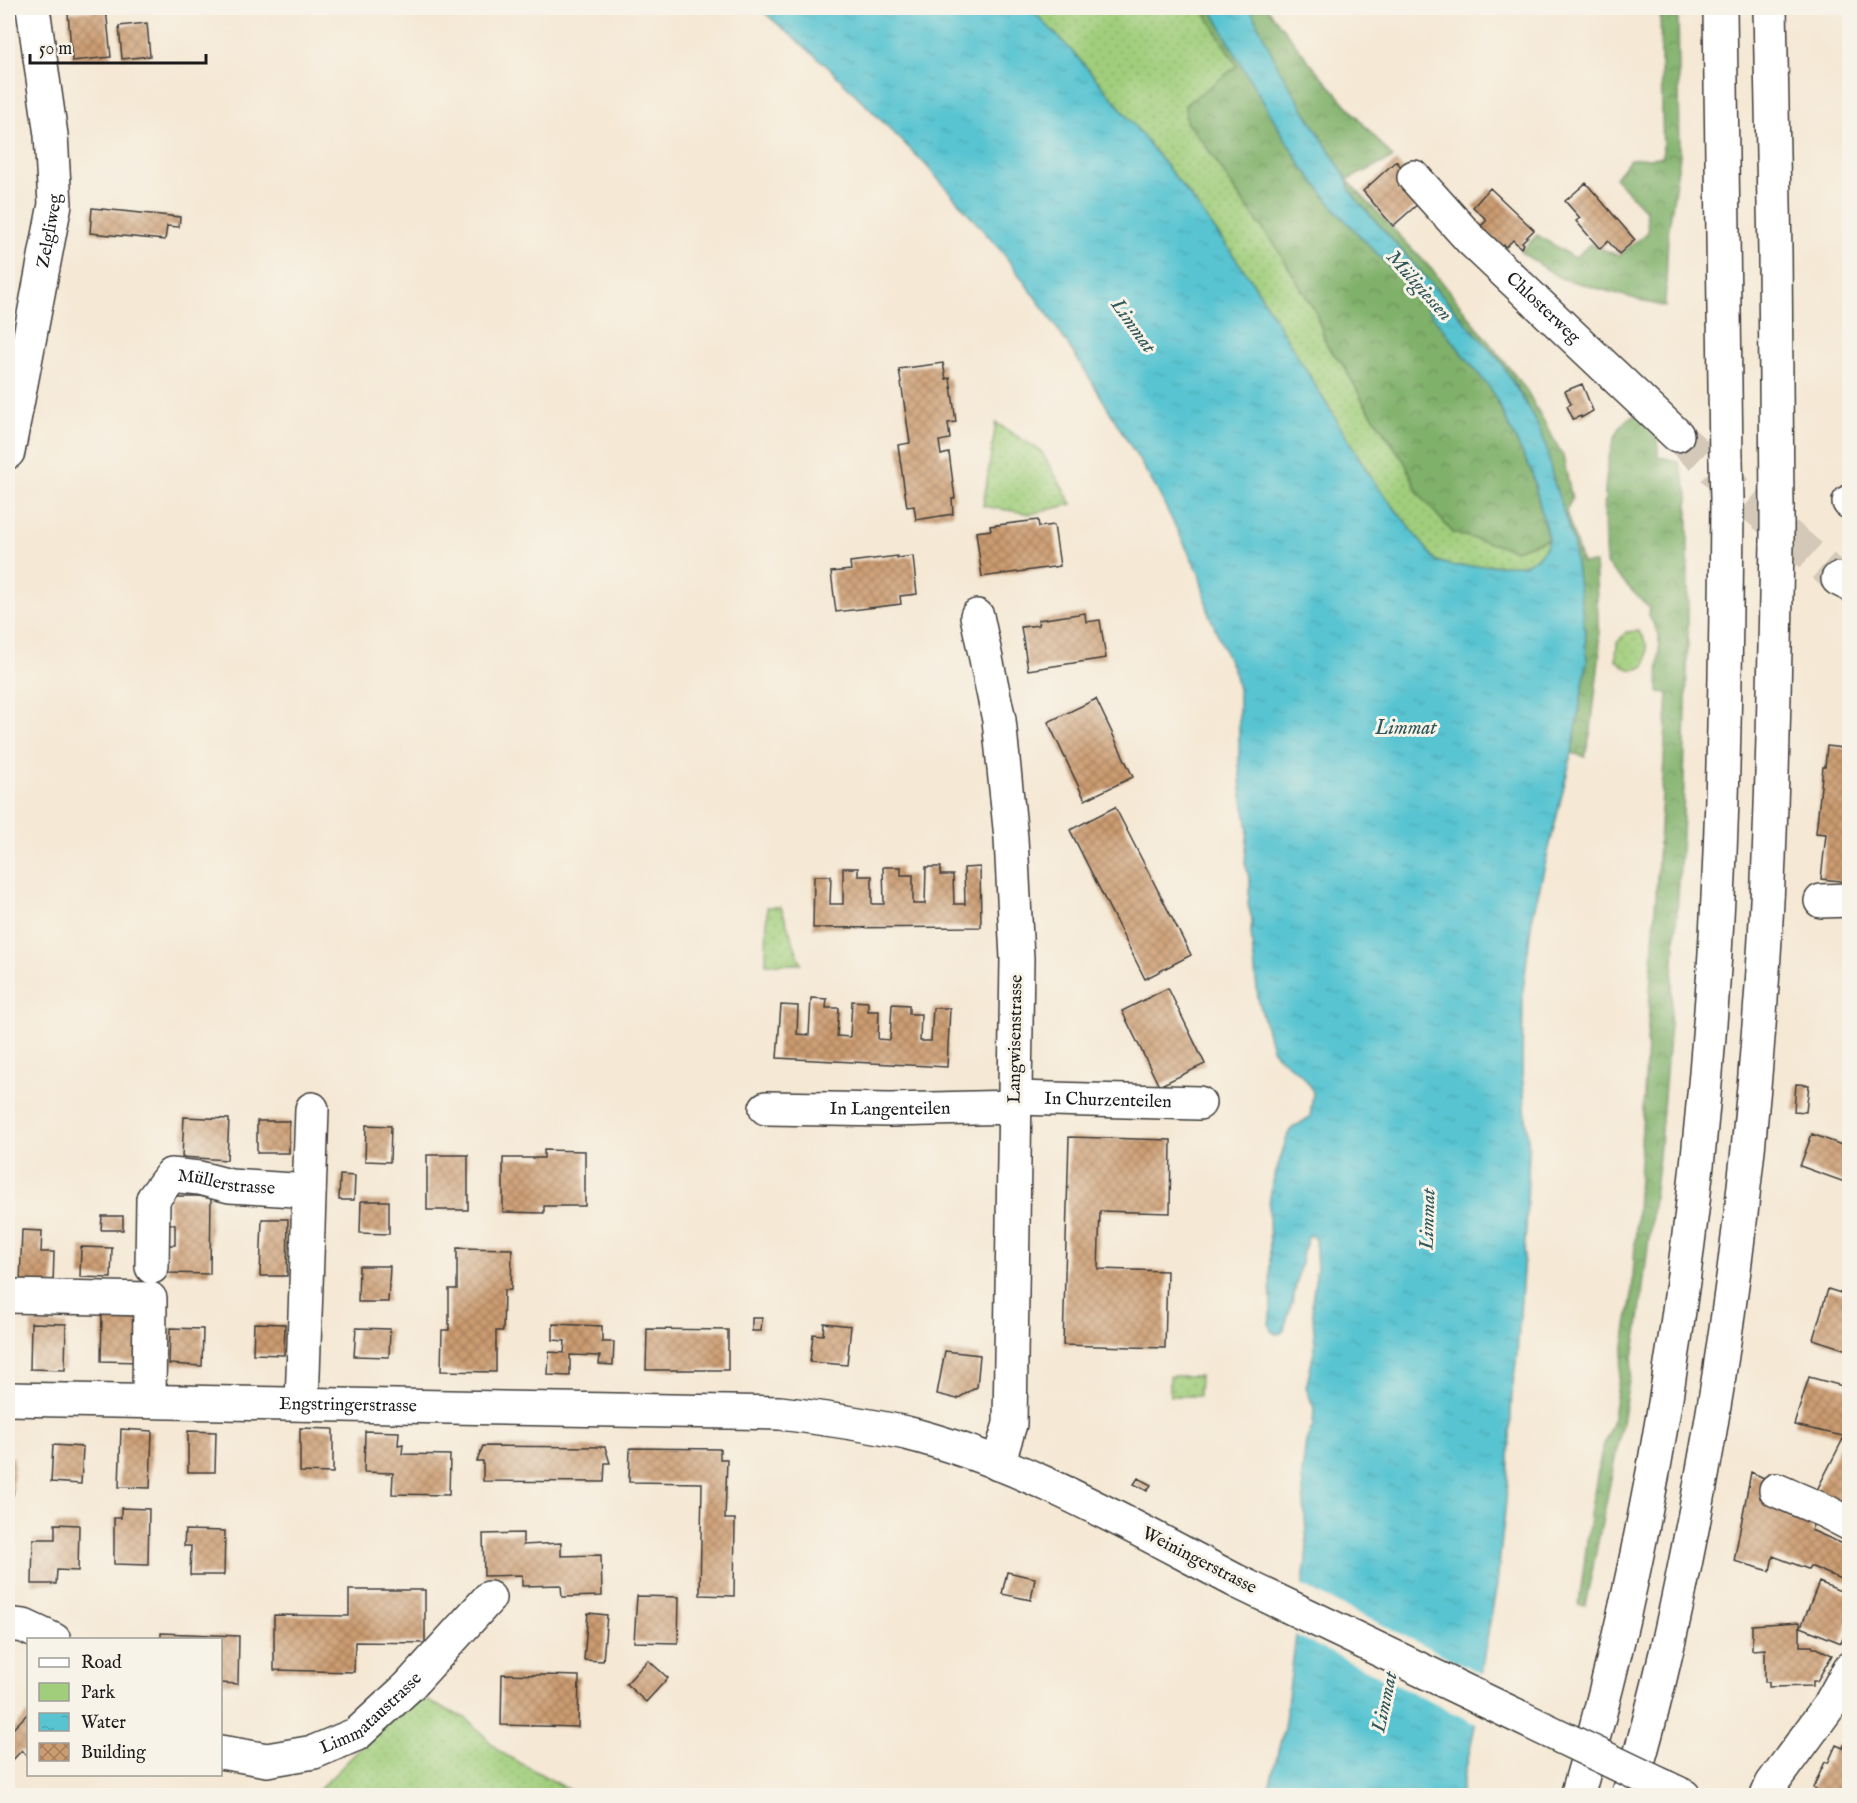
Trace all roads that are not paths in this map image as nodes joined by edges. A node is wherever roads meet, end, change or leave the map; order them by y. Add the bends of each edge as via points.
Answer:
1 (33, 8) edge
2 (1720, 8) edge
3 (1770, 8) edge
4 (1414, 177) dead end
5 (1677, 435) tunnel mouth
6 (8, 452) edge
7 (977, 616) dead end
8 (1016, 1102) junction
9 (1199, 1103) dead end
10 (766, 1108) dead end
11 (312, 1109) dead end
12 (309, 1191) junction
13 (152, 1267) dead end
14 (8, 1296) edge
15 (8, 1399) edge
16 (149, 1401) junction
17 (302, 1404) junction
18 (689, 1412) joint
19 (998, 1464) junction
20 (1776, 1490) dead end
21 (1850, 1524) edge
22 (489, 1598) dead end
23 (8, 1624) edge
24 (50, 1638) edge
25 (1850, 1668) edge
26 (222, 1752) edge
27 (1683, 1795) edge
28 (1577, 1796) edge
29 (1628, 1796) edge
30 (1767, 1796) edge

1 - 6 main road, Zelgliweg via 51,135 55,204
2 - 28 main road, bridge via 1727,500 1726,681 1716,943 1701,1122 1676,1334 1649,1496
3 - 29 main road, bridge via 1777,543 1773,759 1760,1011 1740,1222 1714,1415 1654,1701
4 - 5 main road, Chlosterweg via 1470,239
7 - 8 main road, Langwisenstrasse via 999,720 1011,838 1017,959
8 - 9 main road, In Churzenteilen
8 - 10 main road, In Langenteilen via 890,1110
8 - 19 main road, Langwisenstrasse via 1010,1424
11 - 12 main road
12 - 13 main road, Müllerstrasse via 230,1186 171,1175 153,1199
12 - 17 main road
14 - 16 main road via 150,1299
15 - 16 main road, Engstringerstrasse
16 - 17 main road, Engstringerstrasse
17 - 18 main road, Engstringerstrasse
18 - 19 main road, Weiningerstrasse via 780,1413 859,1424 908,1434
19 - 27 main road, Weiningerstrasse, bridge
20 - 21 main road
22 - 26 main road, Limmataustrasse via 409,1686 357,1734 314,1752 267,1760
23 - 24 main road via 24,1626
25 - 30 main road via 1829,1706

